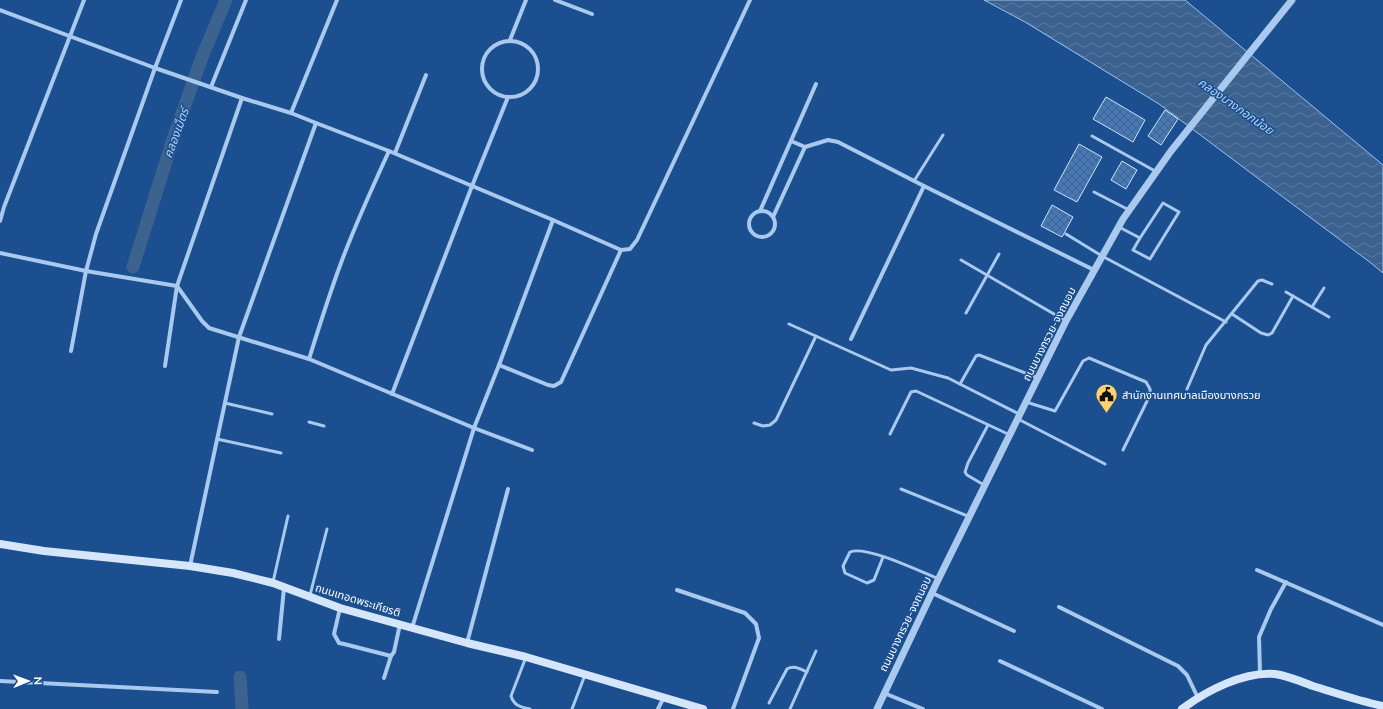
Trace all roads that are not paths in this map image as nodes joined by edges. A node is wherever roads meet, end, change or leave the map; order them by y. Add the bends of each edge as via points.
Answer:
1 (84, 0) edge
2 (181, 0) edge
3 (246, 0) edge
4 (337, 0) edge
5 (526, 0) edge
6 (555, 0) edge
7 (750, 0) edge
8 (1289, 3) edge
9 (0, 10) edge
10 (592, 14) dead end
11 (69, 37) junction
12 (510, 40) junction
13 (155, 68) junction
14 (426, 75) dead end
15 (816, 84) dead end
16 (211, 87) junction
17 (508, 97) junction
18 (242, 98) junction
19 (291, 113) junction
20 (316, 123) junction
21 (943, 134) dead end
22 (1092, 136) dead end
23 (791, 141) junction
24 (805, 147) junction
25 (389, 151) junction
26 (395, 153) junction
27 (1156, 172) junction
28 (914, 181) junction
29 (472, 186) junction
30 (924, 186) junction
31 (1094, 192) dead end
32 (1129, 210) junction
33 (760, 211) junction
34 (773, 217) junction
35 (553, 220) junction
36 (0, 222) edge
37 (1119, 227) junction
38 (1066, 234) dead end
39 (1140, 238) junction
40 (621, 250) junction
41 (0, 253) edge
42 (999, 254) dead end
43 (1102, 256) junction
44 (961, 260) dead end
45 (1094, 270) junction
46 (86, 271) junction
47 (987, 275) junction
48 (1272, 284) dead end
49 (177, 286) junction
50 (1324, 288) dead end
51 (1286, 292) dead end
52 (1293, 296) junction
53 (1312, 307) junction
54 (966, 314) dead end
55 (1232, 314) junction
56 (1329, 317) dead end
57 (1066, 321) junction
58 (1226, 322) junction
59 (789, 324) dead end
60 (816, 336) junction
61 (239, 337) junction
62 (851, 339) dead end
63 (71, 350) dead end
64 (309, 360) junction
65 (499, 365) junction
66 (165, 366) dead end
67 (1038, 378) junction
68 (960, 384) junction
69 (1187, 389) dead end
70 (392, 394) junction
71 (1026, 402) junction
72 (225, 403) junction
73 (272, 414) dead end
74 (1019, 417) junction
75 (309, 422) dead end
76 (754, 423) dead end
77 (988, 425) junction
78 (324, 426) dead end
79 (474, 428) junction
80 (890, 434) dead end
81 (1010, 435) junction
82 (217, 439) junction
83 (532, 450) dead end
84 (1123, 450) dead end
85 (281, 453) dead end
86 (1105, 464) dead end
87 (985, 486) junction
88 (508, 489) dead end
89 (901, 489) dead end
90 (288, 516) dead end
91 (970, 517) junction
92 (327, 529) dead end
93 (0, 544) edge
94 (883, 557) junction
95 (190, 566) junction
96 (1257, 570) dead end
97 (939, 579) junction
98 (1286, 582) junction
99 (273, 583) junction
100 (284, 588) junction
101 (677, 590) dead end
102 (932, 593) junction
103 (309, 597) junction
104 (1059, 607) dead end
105 (340, 608) junction
106 (400, 624) junction
107 (1383, 625) edge
108 (412, 628) junction
109 (1014, 631) dead end
110 (279, 639) dead end
111 (466, 642) junction
112 (816, 651) dead end
113 (391, 656) junction
114 (526, 657) junction
115 (1000, 661) dead end
116 (807, 672) junction
117 (586, 674) junction
118 (1260, 674) junction
119 (384, 678) dead end
120 (0, 681) edge
121 (217, 692) dead end
122 (884, 693) junction
123 (664, 697) junction
124 (1198, 698) junction
125 (769, 703) dead end
126 (1383, 706) edge
127 (530, 709) edge
128 (572, 709) edge
129 (658, 709) edge
130 (703, 709) edge
131 (733, 709) edge
132 (790, 709) edge
133 (877, 709) edge
134 (923, 709) edge
135 (1102, 709) edge
136 (1182, 709) edge

1 - 11 street
2 - 13 street
3 - 16 street
4 - 19 street
5 - 12 street
6 - 10 street
7 - 40 street via 637,240 630,249
8 - 27 street, ถนนบางกรวย-จงถนอม
9 - 11 street
11 - 13 street
11 - 36 street
12 - 17 street via 494,46 484,60 483,77 493,91
12 - 17 street via 524,44 535,55 539,69 534,84 523,94
13 - 16 street
13 - 46 street via 103,212
14 - 26 street
15 - 23 street
16 - 18 street
17 - 29 street
18 - 19 street
18 - 49 street
19 - 20 street
20 - 25 street
20 - 61 street
21 - 28 lane
22 - 27 lane
23 - 24 street
23 - 33 street
24 - 28 street via 828,140 838,142
24 - 34 street
25 - 26 street
25 - 64 street via 341,263
26 - 29 street
27 - 32 street, ถนนบางกรวย-จงถนอม
28 - 30 street
29 - 35 street
29 - 70 street
30 - 45 street
30 - 62 street
31 - 32 lane
32 - 37 street, ถนนบางกรวย-จงถนอม
33 - 34 street via 768,212
33 - 34 street via 750,220 750,228 760,237 768,236 773,231
35 - 40 street
35 - 65 street
37 - 39 lane
37 - 43 street, ถนนบางกรวย-จงถนอม
38 - 43 lane
39 - 39 lane via 1133,250 1150,259 1179,212 1163,203
40 - 65 street via 561,382 554,386 548,385
41 - 46 street
42 - 47 lane
43 - 45 street, ถนนบางกรวย-จงถนอม
43 - 58 lane
44 - 47 lane
45 - 57 street, ถนนบางกรวย-จงถนอม
46 - 49 street
46 - 63 street
47 - 54 lane
47 - 57 lane
48 - 55 lane via 1258,281
49 - 61 street via 209,328
49 - 66 street
50 - 53 lane
51 - 52 lane
52 - 53 lane
52 - 55 lane via 1272,333 1268,335
53 - 56 lane
55 - 58 lane
57 - 67 street, ถนนบางกรวย-จงถนอม
58 - 69 lane via 1206,345
59 - 60 lane
60 - 68 lane via 891,370 911,368
60 - 76 lane via 776,420 770,425 763,426
61 - 64 street
61 - 72 street
64 - 70 street
65 - 79 street
67 - 68 lane via 979,355
67 - 71 street, ถนนบางกรวย-จงถนอม
68 - 74 lane
70 - 79 street
71 - 74 street, ถนนบางกรวย-จงถนอม
71 - 84 lane via 1055,411 1083,361 1089,358 1146,382 1150,395
72 - 73 lane
72 - 82 street
74 - 81 street, ถนนบางกรวย-จงถนอม
74 - 86 lane
75 - 78 lane
77 - 80 lane via 913,391
77 - 81 lane
77 - 87 lane via 965,472
79 - 83 street
79 - 108 street
81 - 87 street, ถนนบางกรวย-จงถนอม
82 - 85 lane
82 - 95 street
87 - 91 street, ถนนบางกรวย-จงถนอม
88 - 111 street
89 - 91 lane
90 - 99 lane
91 - 97 street, ถนนบางกรวย-จงถนอม
92 - 103 lane
93 - 95 main road, ถนนเทอดพระเกียรติ
94 - 94 lane via 854,550 850,552 843,570 867,583 871,582
94 - 97 lane
95 - 99 main road, ถนนเทอดพระเกียรติ
96 - 98 street
97 - 102 street, ถนนบางกรวย-จงถนอม
98 - 107 street
98 - 118 street via 1259,637
99 - 100 main road, ถนนเทอดพระเกียรติ
100 - 103 main road, ถนนเทอดพระเกียรติ
100 - 110 street
101 - 131 street via 745,613 756,624 759,638
102 - 109 street
102 - 122 street, ถนนบางกรวย-จงถนอม
103 - 105 main road, ถนนเทอดพระเกียรติ
104 - 124 street via 1178,666 1187,675
105 - 106 main road, ถนนเทอดพระเกียรติ
105 - 113 street via 334,634 339,643
106 - 108 main road, ถนนเทอดพระเกียรติ
106 - 113 street
108 - 111 main road, ถนนเทอดพระเกียรติ
111 - 114 main road, ถนนเทอดพระเกียรติ
112 - 116 lane
113 - 119 street
114 - 117 main road, ถนนเทอดพระเกียรติ
114 - 127 lane via 511,696 517,705
115 - 135 street
116 - 125 lane via 797,667 787,669
116 - 132 lane
117 - 123 main road, ถนนเทอดพระเกียรติ
117 - 128 lane
118 - 124 main road via 1228,683
118 - 126 main road via 1286,676 1350,698
120 - 121 street
122 - 133 street, ถนนบางกรวย-จงถนอม
122 - 134 street
123 - 129 street
123 - 130 main road, ถนนเทอดพระเกียรติ
124 - 136 main road

